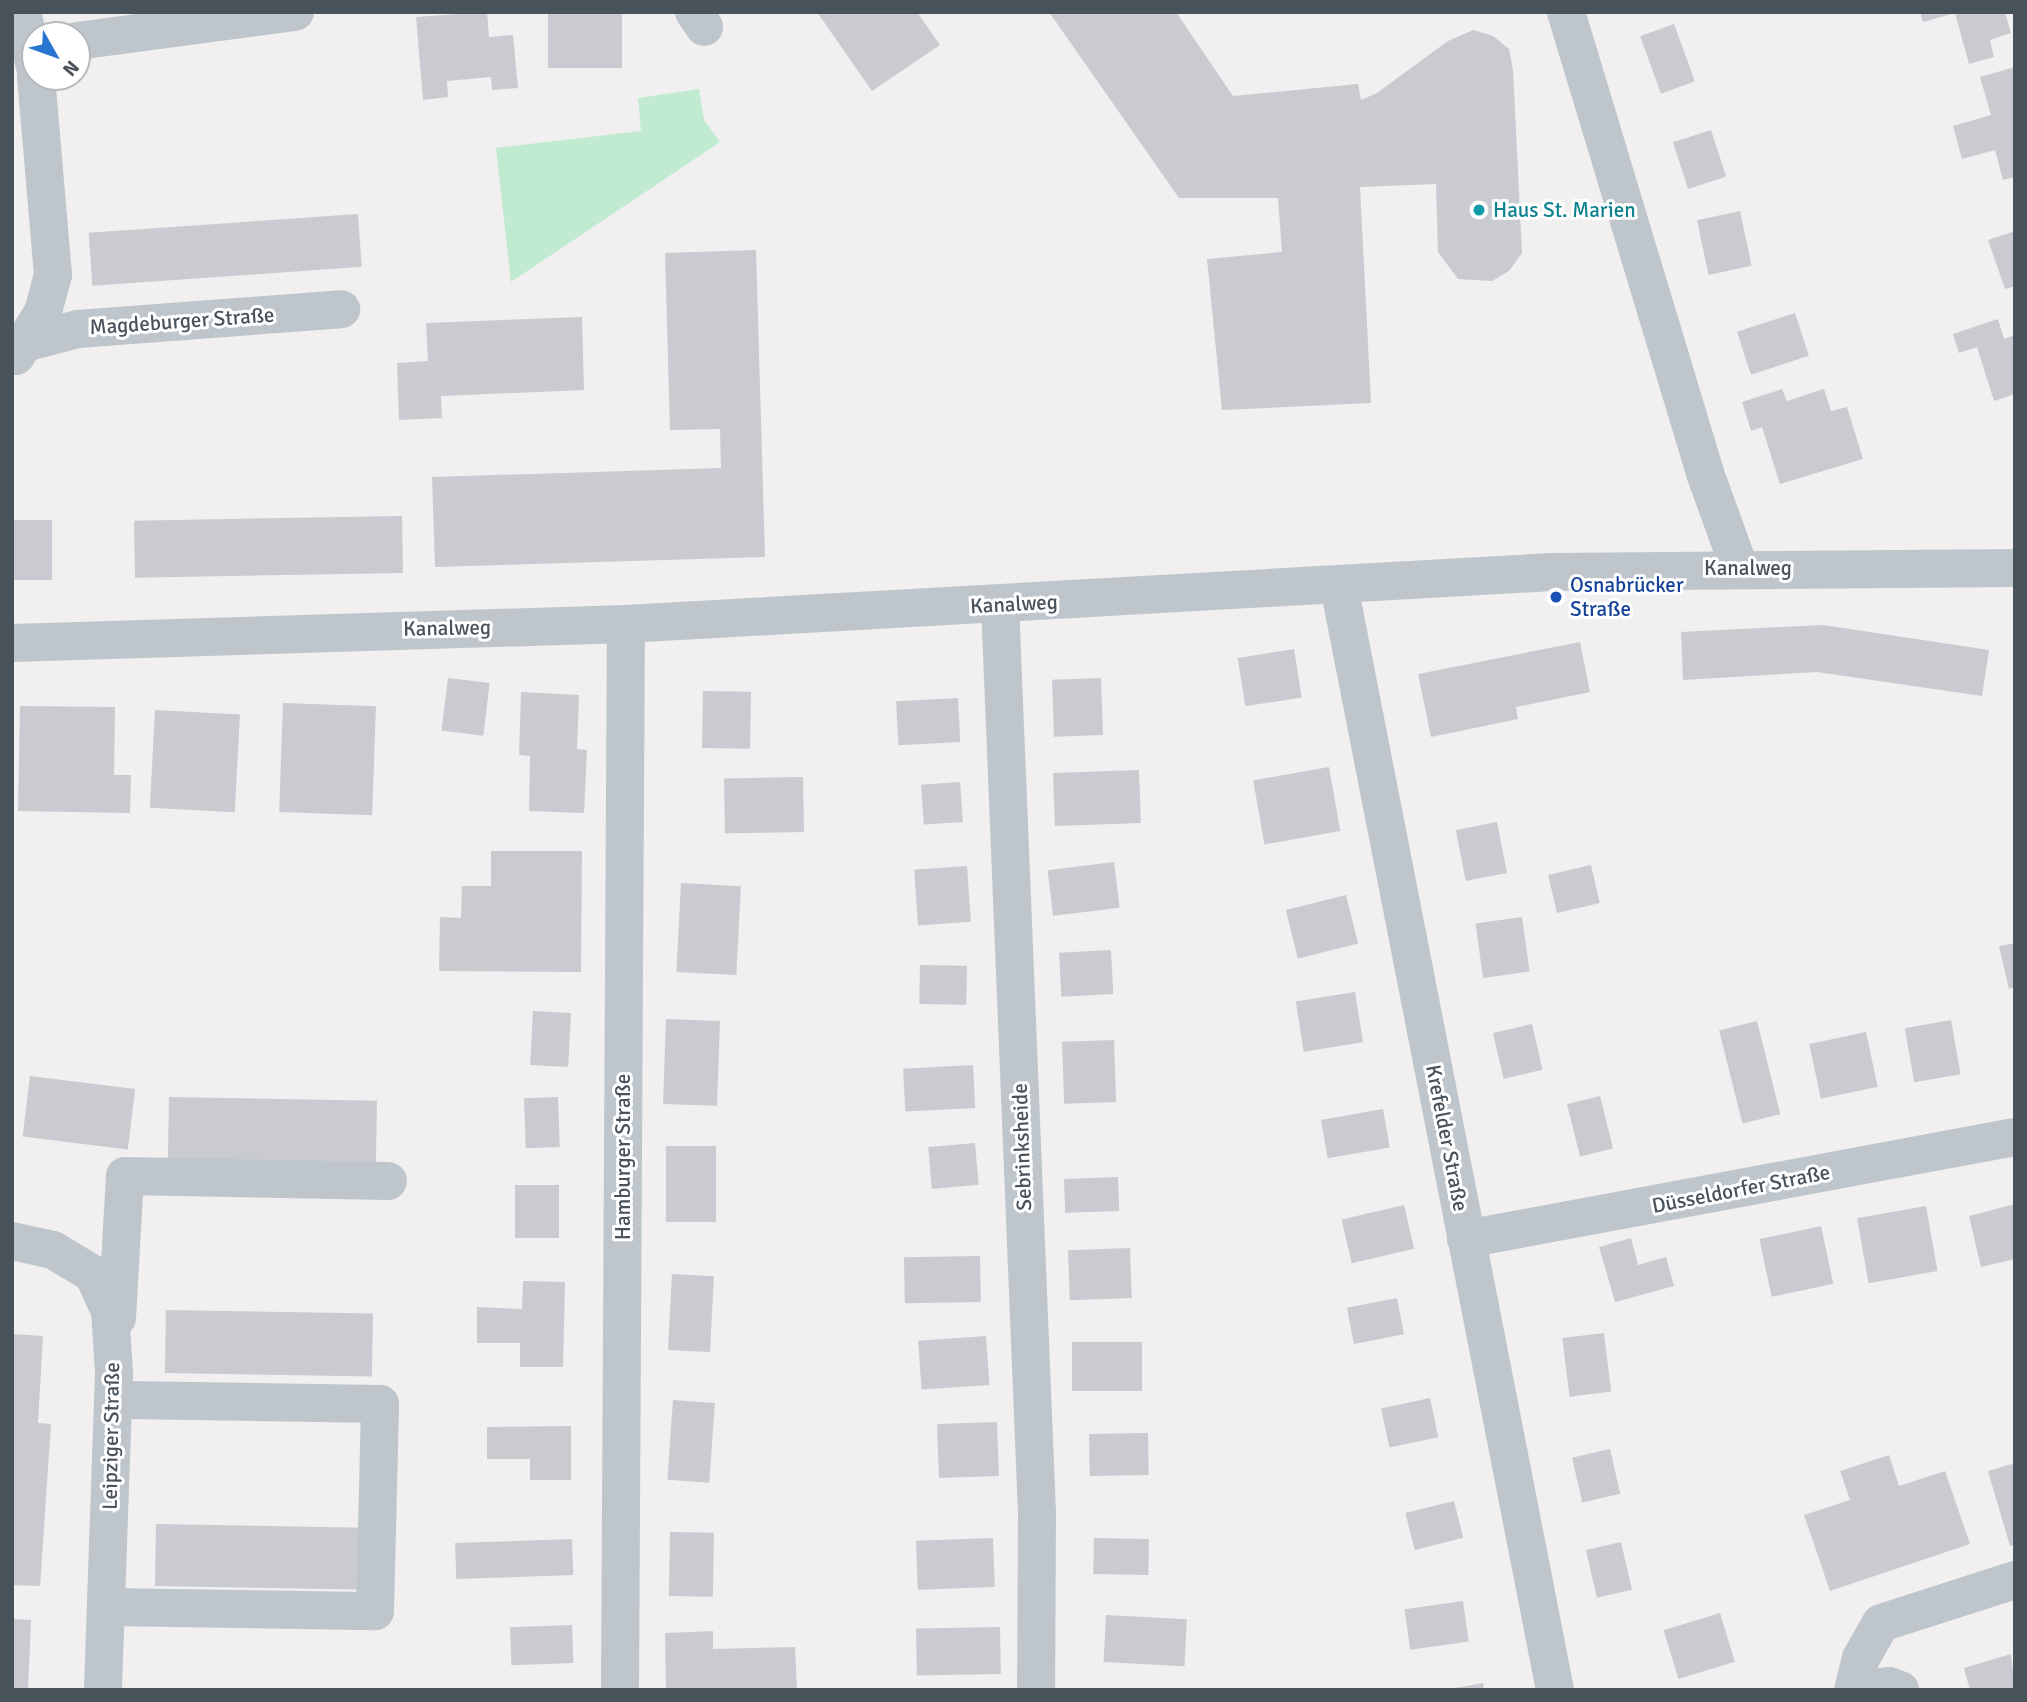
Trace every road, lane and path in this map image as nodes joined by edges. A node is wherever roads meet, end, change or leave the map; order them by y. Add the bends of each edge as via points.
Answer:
1 (295, 12) edge
2 (1566, 12) edge
3 (91, 39) edge
4 (33, 91) edge
5 (341, 309) dead end
6 (18, 352) edge
7 (1739, 567) junction
8 (2015, 568) edge
9 (1339, 586) junction
10 (1000, 604) junction
11 (626, 624) junction
12 (12, 643) edge
13 (2015, 1137) edge
14 (388, 1181) dead end
15 (1466, 1239) junction
16 (12, 1241) edge
17 (114, 1386) junction
18 (2015, 1580) edge
19 (106, 1607) junction
20 (103, 1690) edge
21 (620, 1690) edge
22 (1036, 1690) edge
23 (1555, 1690) edge
24 (1853, 1690) edge
25 (1860, 1690) edge
26 (1900, 1690) edge

1 - 3 street
2 - 7 street via 1705,473
4 - 6 street, Magdeburger Straße via 52,275 43,312
5 - 6 street, Magdeburger Straße via 78,329
7 - 8 street, Kanalweg
7 - 9 street, Kanalweg via 1552,572
9 - 10 street, Kanalweg
9 - 15 street, Krefelder Straße
10 - 11 street, Kanalweg
10 - 22 street, Sebrinksheide via 1037,1513
11 - 12 street, Kanalweg
11 - 21 street, Hamburger Straße
13 - 15 street, Düsseldorfer Straße
14 - 17 street via 125,1176
15 - 23 street, Krefelder Straße
16 - 17 street, Leipziger Straße via 53,1250 93,1274 110,1311
17 - 19 street, Leipziger Straße
17 - 19 street via 380,1404 375,1611
18 - 24 street via 1881,1623 1861,1658
19 - 20 street, Leipziger Straße
25 - 26 street via 1889,1686

